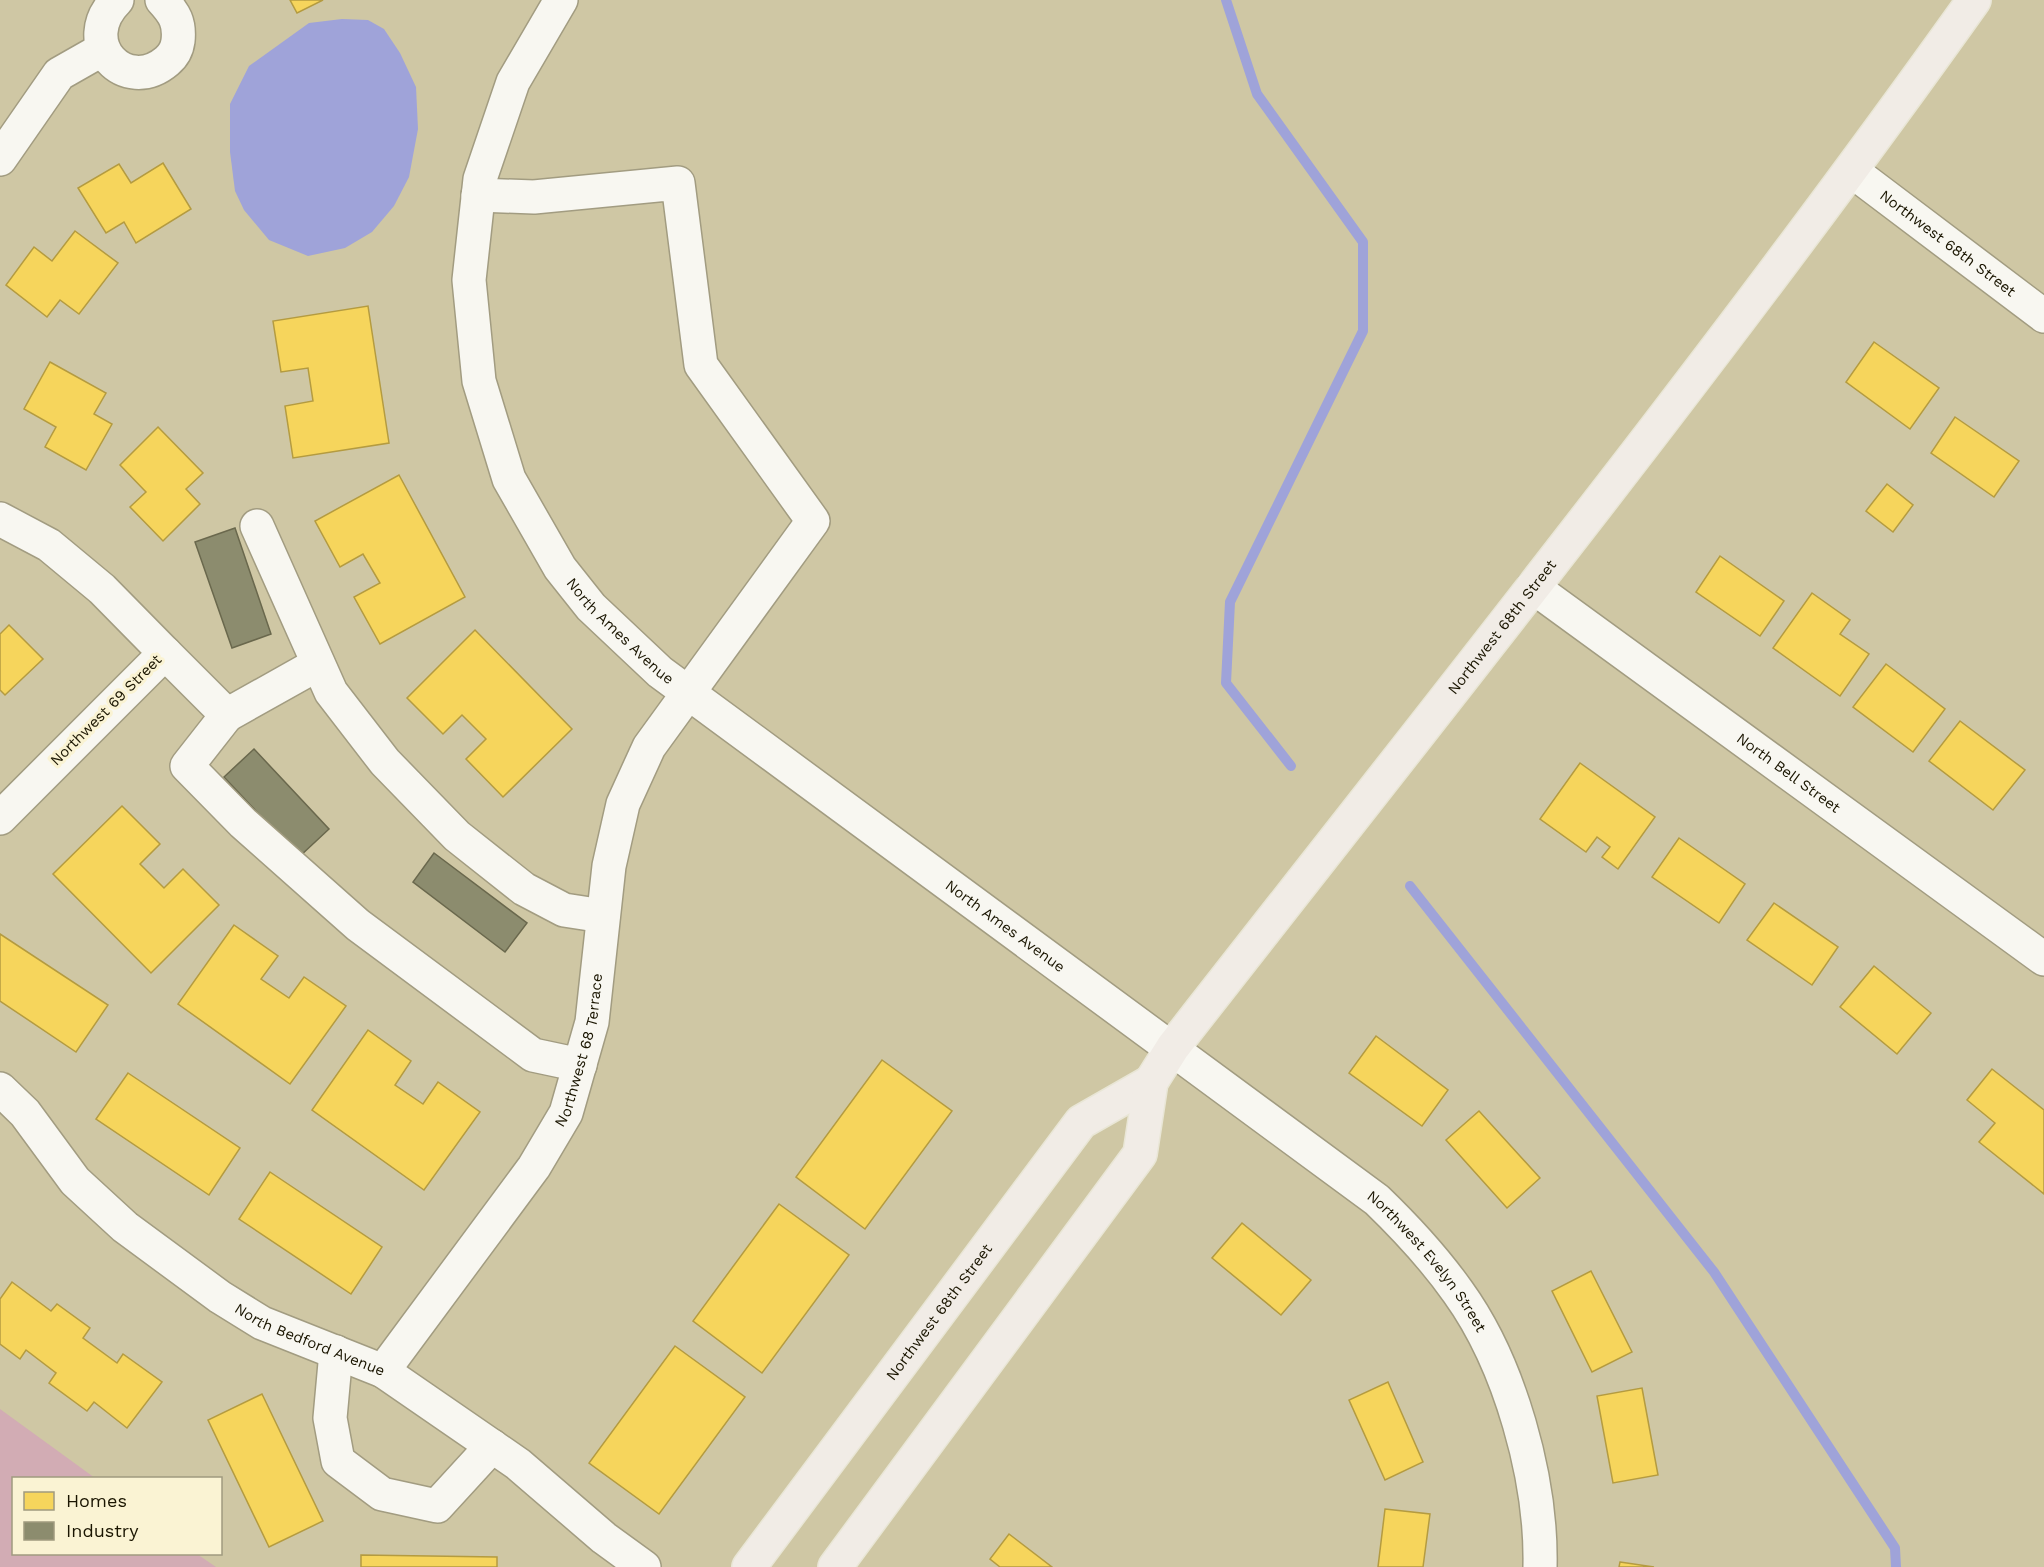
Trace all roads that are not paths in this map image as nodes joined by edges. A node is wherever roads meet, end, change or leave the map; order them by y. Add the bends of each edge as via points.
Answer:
1 (117, 0) edge
2 (162, 0) edge
3 (561, 0) edge
4 (1974, 0) edge
5 (103, 49) junction
6 (0, 159) edge
7 (1852, 171) junction
8 (478, 195) junction
9 (2044, 316) edge
10 (0, 519) edge
11 (257, 526) dead end
12 (1533, 587) junction
13 (165, 653) junction
14 (318, 664) junction
15 (688, 692) junction
16 (227, 715) junction
17 (0, 818) edge
18 (603, 916) junction
19 (2044, 959) edge
20 (1173, 1047) junction
21 (580, 1065) junction
22 (1151, 1082) junction
23 (0, 1089) edge
24 (336, 1352) junction
25 (383, 1371) junction
26 (492, 1446) junction
27 (644, 1567) edge
28 (749, 1567) edge
29 (835, 1567) edge
30 (1540, 1567) edge

1 - 5 street via 101,22
2 - 5 street via 174,13 179,27 175,51 158,68 126,71 112,63
3 - 8 street, North Ames Avenue via 513,82 480,178
4 - 7 main road, Northwest 68th Street
5 - 6 street via 59,74
7 - 9 street, Northwest 68th Street
7 - 12 main road, Northwest 68th Street
8 - 15 street, North Ames Avenue via 469,280 479,381 509,479 560,568 591,607 627,644
8 - 15 street, Northwest 68 Terrace via 534,197 678,183 701,365 813,521
10 - 13 street, Northwest 69 Street via 49,545 102,589
11 - 14 street
12 - 19 street, North Bell Street
12 - 20 main road, Northwest 68th Street
13 - 16 street
13 - 17 street, Northwest 69 Street
14 - 16 street
14 - 18 street via 331,692 385,762 457,836 524,889 564,910
15 - 18 street, Northwest 68 Terrace via 649,747 623,804
15 - 20 street, North Ames Avenue
16 - 21 street via 187,766 243,823 358,924 533,1055
18 - 21 street, Northwest 68 Terrace via 591,1022
20 - 22 main road, Northwest 68th Street
20 - 30 street, Northwest Evelyn Street via 1377,1200 1422,1244 1460,1294 1491,1349 1514,1407 1534,1487
21 - 25 street, Northwest 68 Terrace via 566,1113 534,1167
22 - 28 main road, Northwest 68th Street via 1081,1122
22 - 29 main road, Northwest 68th Street via 1140,1154
23 - 24 street, North Bedford Avenue via 25,1113 75,1181 125,1227 262,1323
24 - 25 street, North Bedford Avenue
24 - 26 street via 330,1418 338,1461 382,1494 436,1506
25 - 26 street, North Bedford Avenue
26 - 27 street, North Bedford Avenue

